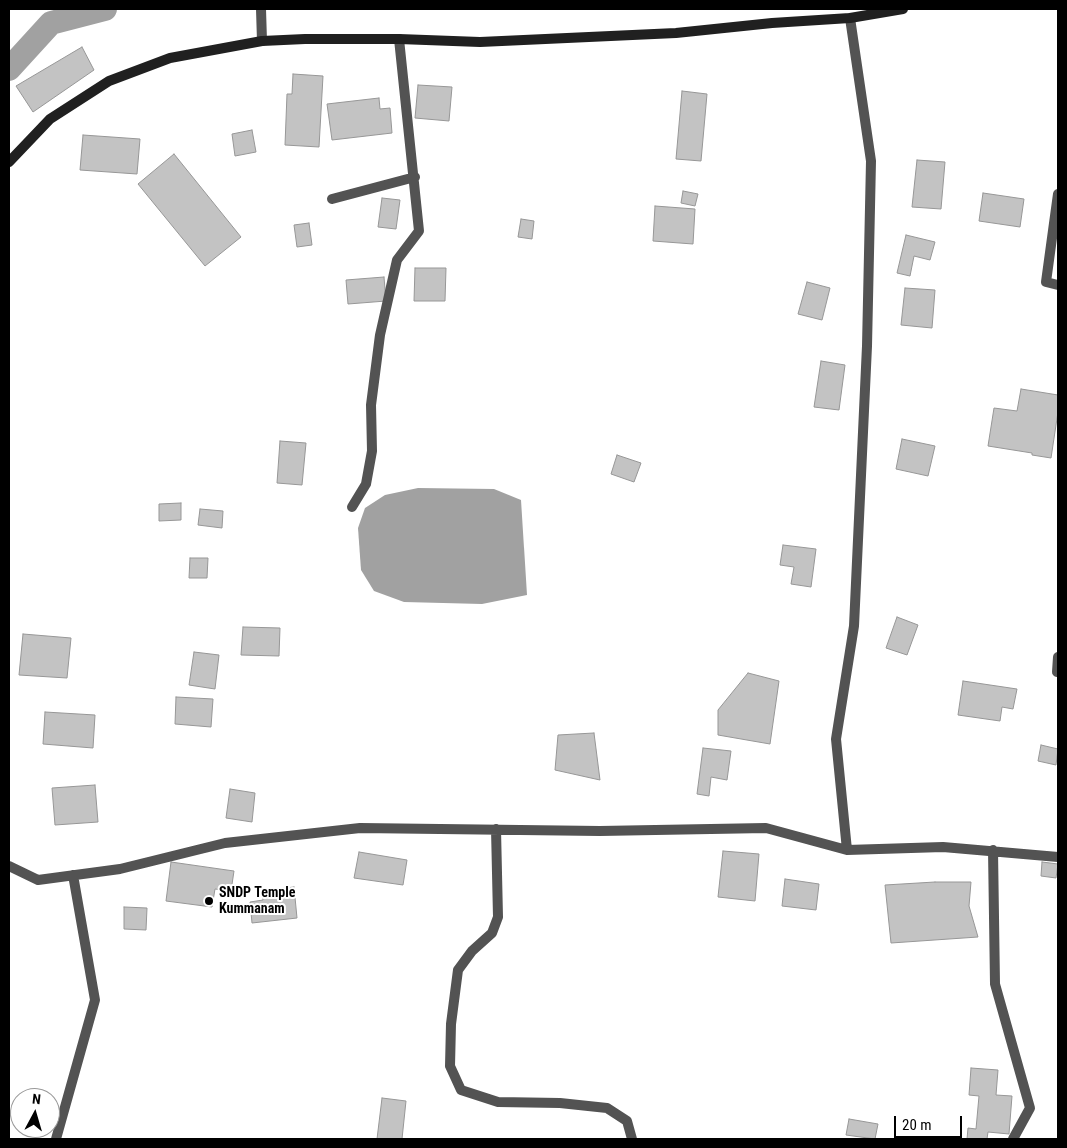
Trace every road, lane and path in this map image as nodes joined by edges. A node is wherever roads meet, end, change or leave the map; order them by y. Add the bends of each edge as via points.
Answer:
1 (903, 9) edge
2 (262, 12) edge
3 (850, 18) junction
4 (399, 39) junction
5 (262, 41) junction
6 (9, 162) edge
7 (415, 177) junction
8 (1058, 194) edge
9 (332, 199) dead end
10 (1058, 285) edge
11 (352, 507) dead end
12 (1058, 657) edge
13 (1057, 672) dead end
14 (496, 829) junction
15 (847, 850) junction
16 (993, 850) junction
17 (1058, 857) edge
18 (9, 866) edge
19 (73, 875) junction
20 (56, 1139) edge
21 (632, 1139) edge
22 (1012, 1139) edge

1 - 3 main road
2 - 5 street
3 - 4 main road via 577,38 480,42
3 - 15 street via 871,161 868,346 854,626 836,739
4 - 5 main road
4 - 7 street
5 - 6 main road via 170,58 109,81 50,119
7 - 9 street
7 - 11 street via 420,231 397,260 380,335 371,405 372,451 366,484
8 - 10 street via 1046,282
12 - 13 street
14 - 15 street via 766,828
14 - 19 street via 360,828 293,835 225,843 120,869
14 - 21 street via 498,917 492,933 472,951 458,970 450,1066 461,1090 498,1102 606,1108 627,1121
15 - 16 street via 943,847
16 - 17 street
16 - 22 street via 995,984 1030,1108
18 - 19 street via 38,880
19 - 20 street via 95,1000

